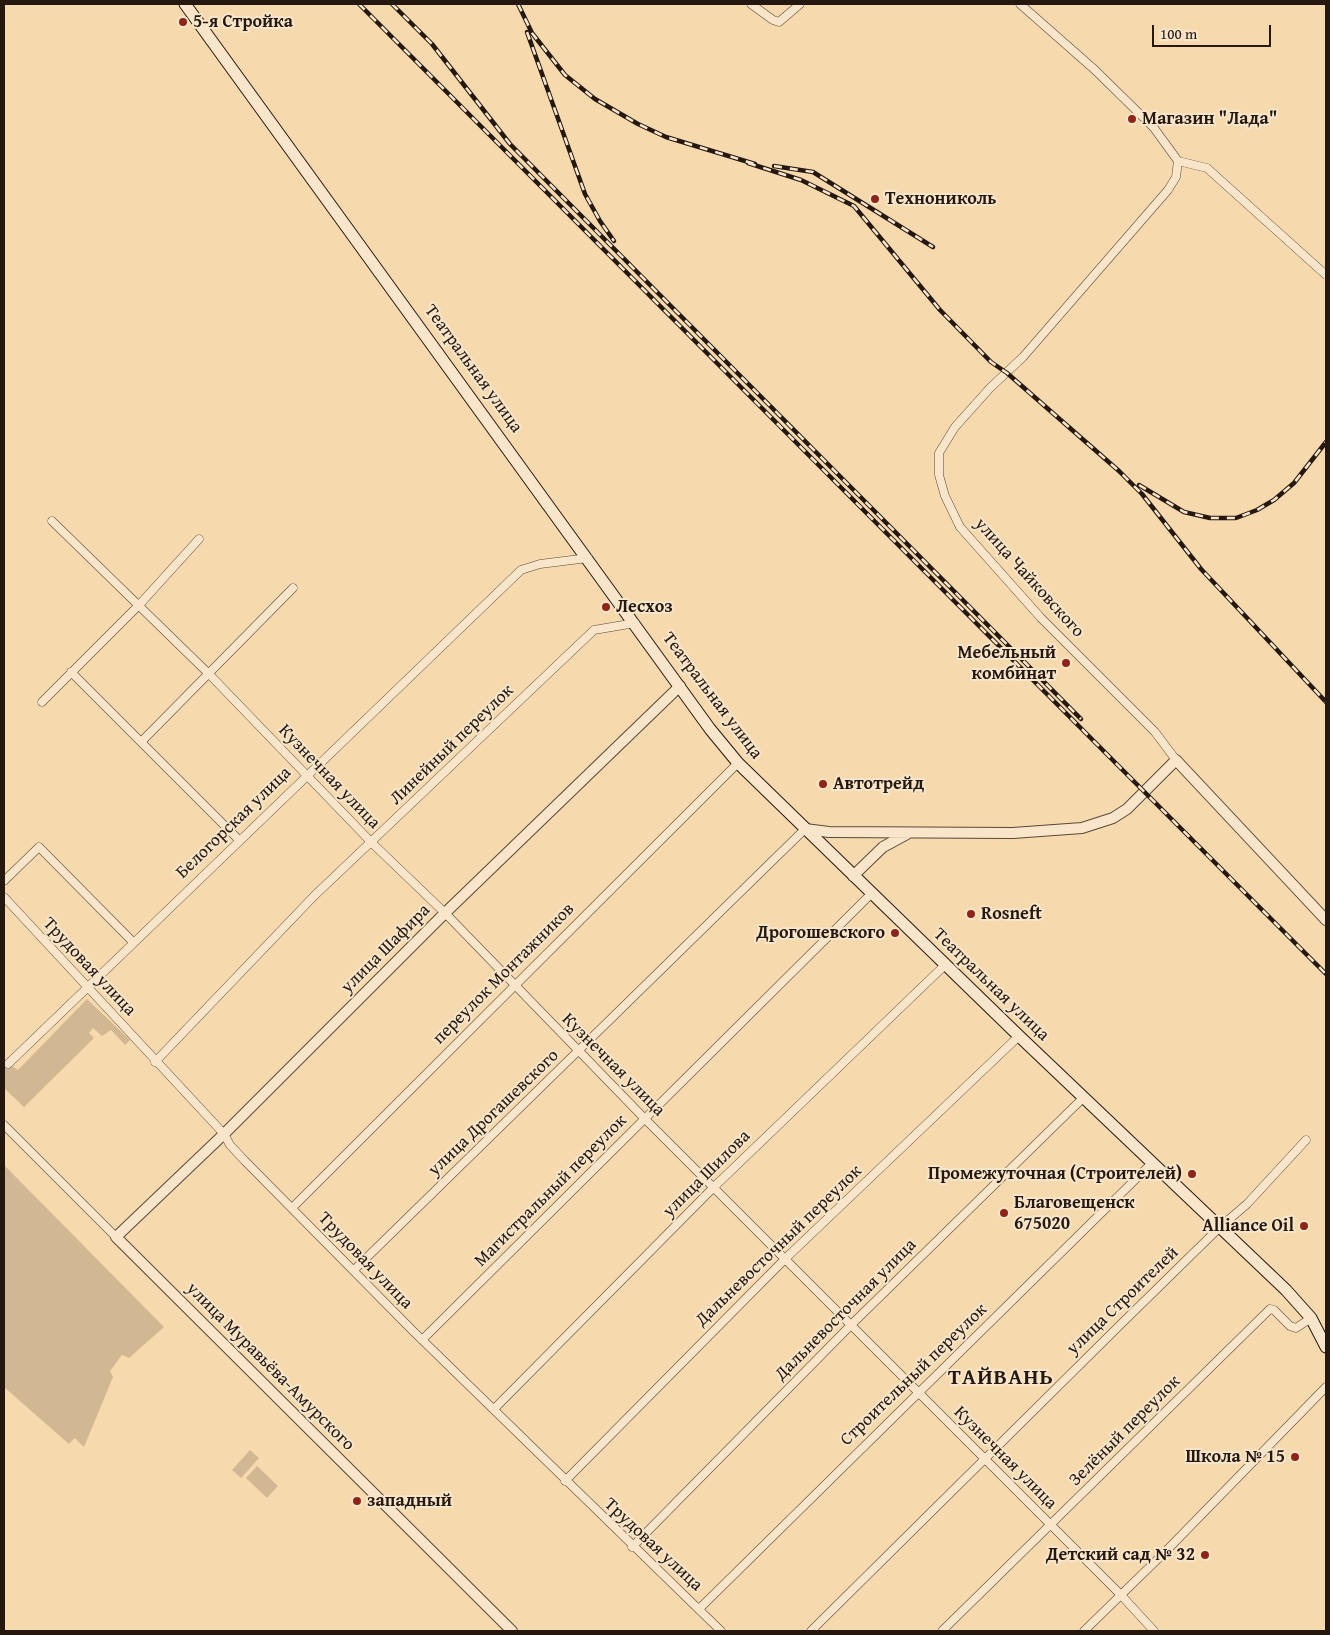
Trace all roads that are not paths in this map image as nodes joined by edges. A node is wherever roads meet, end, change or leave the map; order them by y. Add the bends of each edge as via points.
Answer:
1 (186, 4) edge
2 (751, 4) edge
3 (800, 4) edge
4 (1020, 4) edge
5 (1178, 161) junction
6 (1326, 275) edge
7 (52, 521) dead end
8 (199, 539) dead end
9 (588, 558) junction
10 (293, 588) dead end
11 (140, 604) junction
12 (635, 623) junction
13 (71, 672) junction
14 (209, 674) junction
15 (680, 686) junction
16 (42, 702) dead end
17 (141, 742) junction
18 (1176, 760) junction
19 (738, 763) junction
20 (307, 774) junction
21 (805, 829) junction
22 (912, 832) junction
23 (239, 840) junction
24 (372, 843) junction
25 (853, 876) junction
26 (4, 881) edge
27 (872, 894) junction
28 (4, 897) edge
29 (445, 913) junction
30 (1326, 920) edge
31 (133, 942) junction
32 (946, 965) junction
33 (87, 986) junction
34 (513, 986) junction
35 (1019, 1036) junction
36 (579, 1051) junction
37 (156, 1062) junction
38 (8, 1064) dead end
39 (1084, 1098) junction
40 (645, 1119) junction
41 (4, 1125) edge
42 (224, 1134) junction
43 (1306, 1140) dead end
44 (1152, 1163) junction
45 (714, 1186) junction
46 (292, 1208) junction
47 (1220, 1228) junction
48 (116, 1237) junction
49 (786, 1258) junction
50 (354, 1270) junction
51 (1311, 1318) junction
52 (852, 1324) junction
53 (422, 1340) junction
54 (1326, 1347) edge
55 (1326, 1387) edge
56 (918, 1391) junction
57 (494, 1410) junction
58 (984, 1458) junction
59 (565, 1481) junction
60 (1051, 1524) junction
61 (632, 1547) junction
62 (1121, 1594) junction
63 (699, 1609) junction
64 (512, 1631) edge
65 (721, 1631) edge
66 (811, 1631) edge
67 (942, 1631) edge
68 (1084, 1631) edge
69 (1154, 1631) edge

1 - 9 main road, Театральная улица
2 - 3 street via 779,22
4 - 5 street via 1096,70 1154,128
5 - 6 street via 1207,168
5 - 18 street, улица Чайковского via 1176,177 1168,190 1023,357 955,427 939,453 939,475 960,527 1041,618 1155,732
7 - 11 street, Кузнечная улица
8 - 11 street
9 - 12 main road, Театральная улица
9 - 20 street, Белогорская улица via 540,564 521,570
10 - 14 street
11 - 13 street
11 - 14 street, Кузнечная улица
12 - 15 main road, Театральная улица
12 - 24 street, Линейный переулок via 594,630
13 - 16 street
13 - 17 street
14 - 17 street
14 - 20 street, Кузнечная улица
15 - 19 main road, Театральная улица
15 - 29 street, улица Шафира
17 - 23 street
18 - 22 street via 1127,808 1102,823 1082,828 1013,833
18 - 30 street, улица Чайковского
19 - 21 main road, Театральная улица
19 - 34 street, переулок Монтажников
20 - 23 street, Белогорская улица
20 - 24 street, Кузнечная улица
21 - 22 street
21 - 25 main road, Театральная улица
21 - 36 street, улица Дрогашевского
22 - 25 street via 883,847
23 - 31 street, Белогорская улица
24 - 29 street, Кузнечная улица
24 - 37 street, Линейный переулок via 314,896
25 - 27 main road, Театральная улица
26 - 31 street via 39,847
27 - 32 main road, Театральная улица
27 - 40 street, Магистральный переулок
28 - 33 street, Трудовая улица
29 - 34 street, Кузнечная улица
29 - 42 street, улица Шафира
31 - 33 street, Белогорская улица
32 - 35 main road, Театральная улица
32 - 45 street, улица Шилова
33 - 37 street, Трудовая улица
33 - 38 street, Белогорская улица
34 - 36 street, Кузнечная улица
34 - 46 street, переулок Монтажников
35 - 39 main road, Театральная улица
35 - 49 street, Дальневосточный переулок
36 - 40 street, Кузнечная улица
36 - 50 street, улица Дрогашевского
37 - 42 street, Трудовая улица
39 - 44 main road, Театральная улица
39 - 52 street, Дальневосточная улица
40 - 45 street, Кузнечная улица
40 - 53 street, Магистральный переулок
41 - 48 street, улица Муравьёва-Амурского
42 - 46 street, Трудовая улица via 245,1161
42 - 48 street, улица Шафира
43 - 47 street, улица Строителей via 1247,1204
44 - 47 main road, Театральная улица
44 - 56 street, Строительный переулок
45 - 49 street, Кузнечная улица
45 - 57 street, улица Шилова
46 - 50 street, Трудовая улица
47 - 51 main road, Театральная улица
47 - 58 street, улица Строителей
48 - 64 street, улица Муравьёва-Амурского
49 - 52 street, Кузнечная улица
49 - 59 street, Дальневосточный переулок
50 - 53 street, Трудовая улица
51 - 54 main road, Театральная улица
51 - 60 street, Зелёный переулок via 1296,1328 1270,1309
52 - 56 street, Кузнечная улица
52 - 61 street, Дальневосточная улица
53 - 57 street, Трудовая улица
55 - 62 street
56 - 58 street, Кузнечная улица
56 - 63 street, Строительный переулок
57 - 59 street, Трудовая улица
58 - 60 street, Кузнечная улица
58 - 66 street, улица Строителей
59 - 61 street, Трудовая улица
60 - 62 street, Кузнечная улица
60 - 67 street, Зелёный переулок
61 - 63 street, Трудовая улица
62 - 68 street
62 - 69 street, Кузнечная улица
63 - 65 street, Трудовая улица

